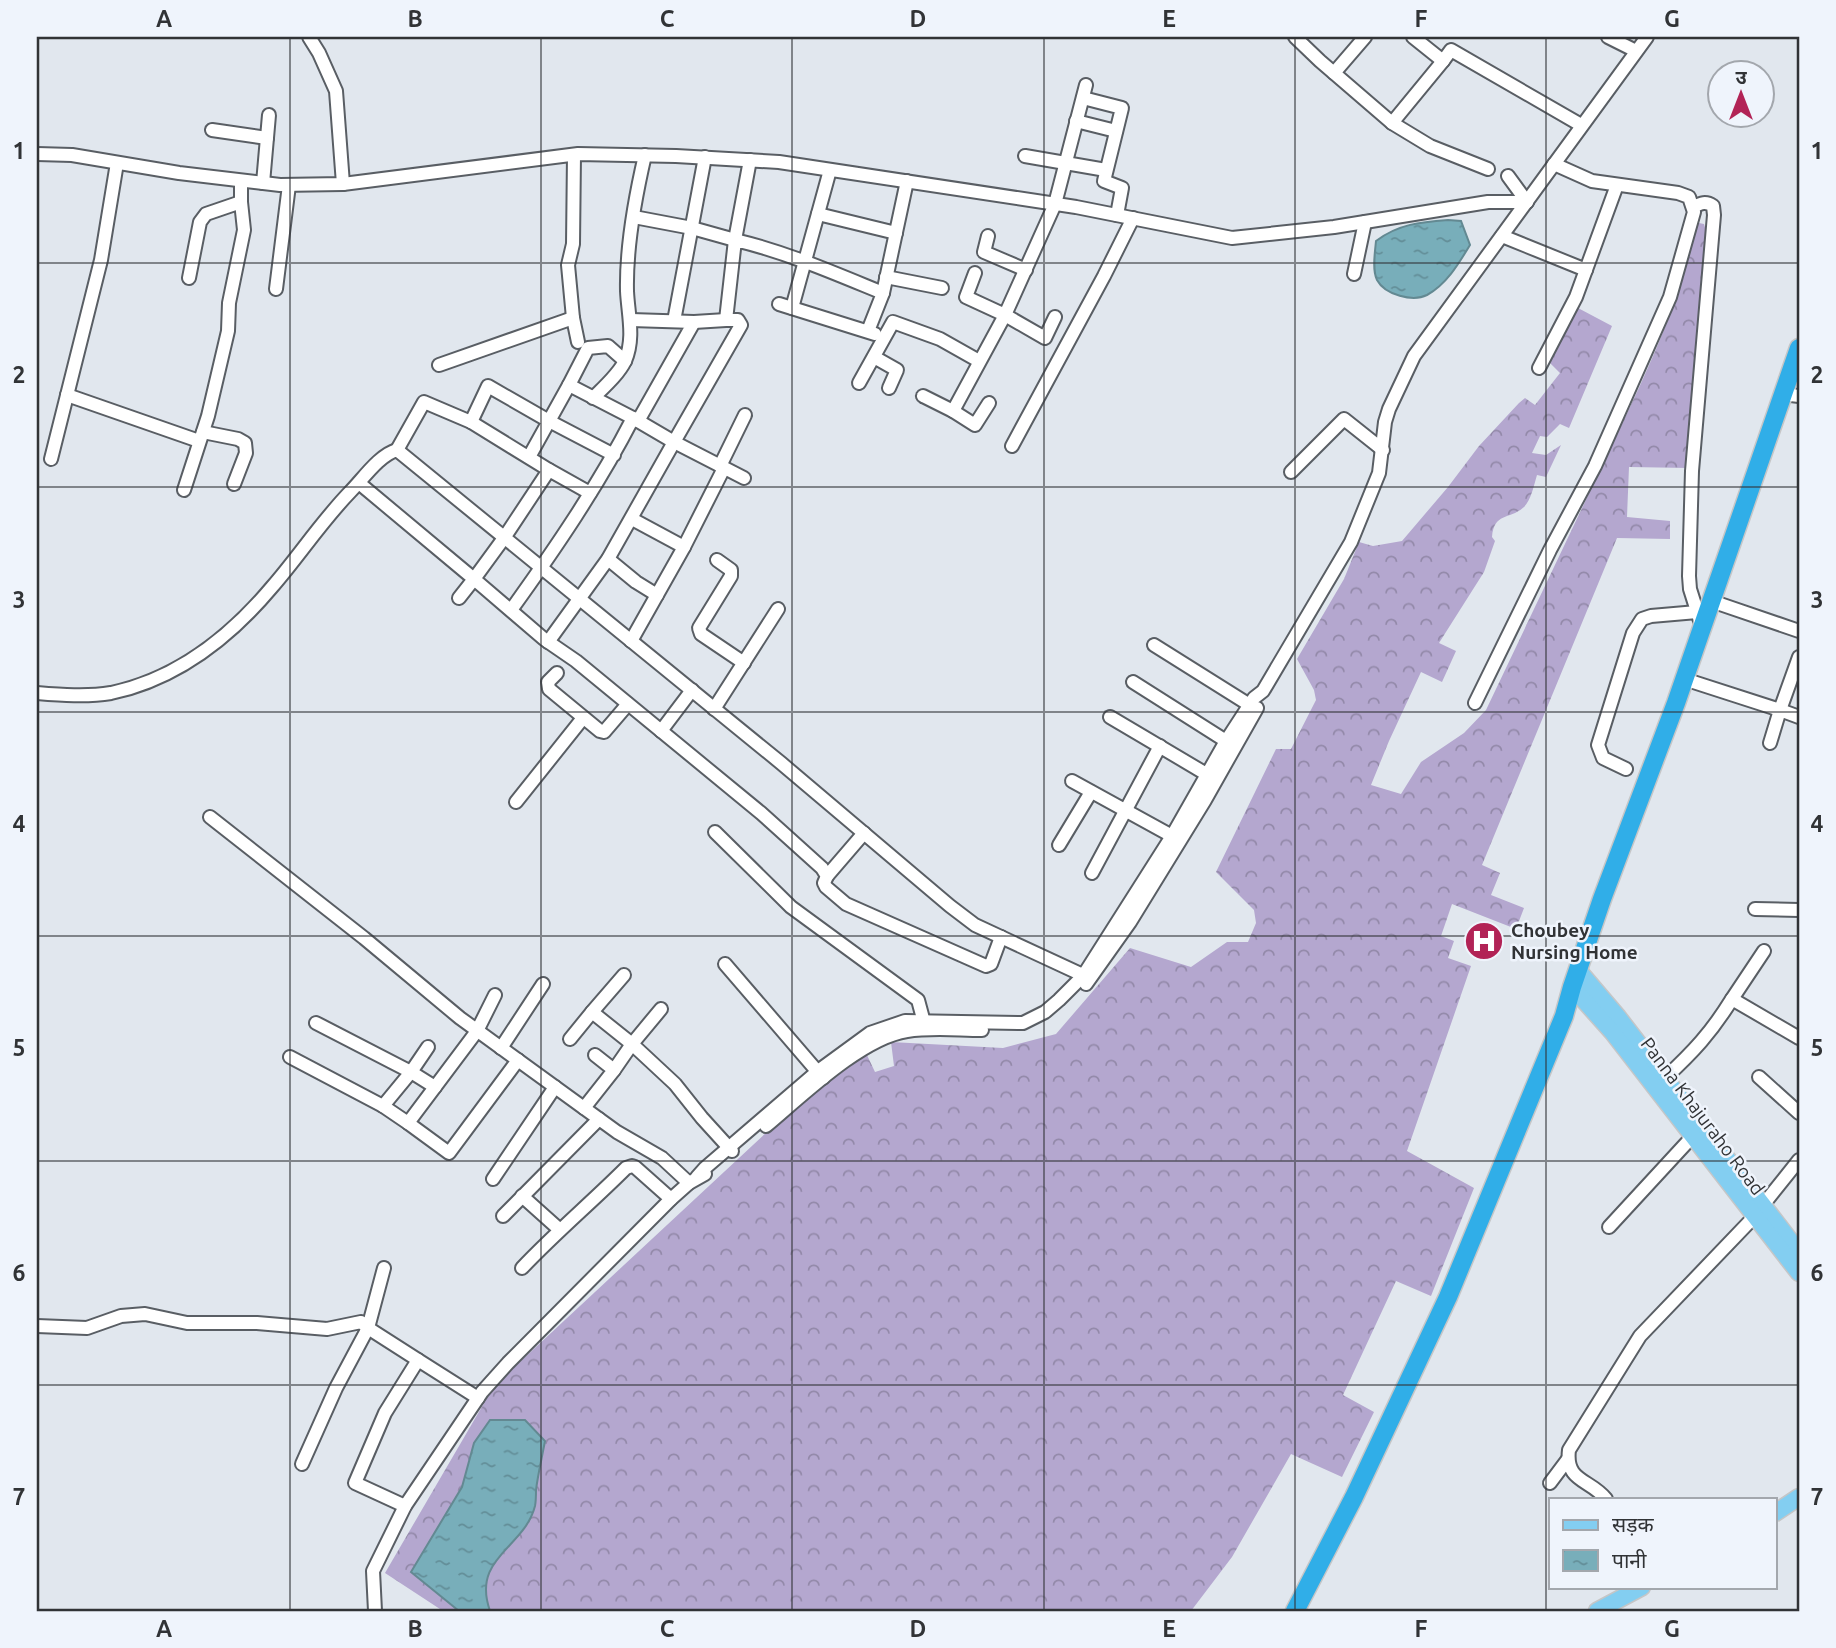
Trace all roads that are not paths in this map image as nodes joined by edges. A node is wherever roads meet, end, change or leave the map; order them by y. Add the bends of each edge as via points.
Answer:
1 (309, 37) edge
2 (1295, 37) edge
3 (1365, 37) edge
4 (1413, 37) edge
5 (1458, 37) edge
6 (1608, 37) edge
7 (1647, 37) edge
8 (1636, 51) junction
9 (1447, 55) junction
10 (1334, 73) junction
11 (269, 115) dead end
12 (1076, 121) junction
13 (1392, 123) junction
14 (1581, 125) junction
15 (212, 130) dead end
16 (1116, 131) junction
17 (267, 138) junction
18 (37, 154) edge
19 (574, 155) junction
20 (645, 155) junction
21 (1025, 156) dead end
22 (705, 157) junction
23 (750, 160) junction
24 (1066, 161) junction
25 (117, 163) junction
26 (1554, 164) junction
27 (1488, 169) dead end
28 (830, 170) junction
29 (1107, 170) junction
30 (1508, 176) dead end
31 (242, 181) junction
32 (907, 181) junction
33 (263, 183) junction
34 (343, 184) junction
35 (289, 185) junction
36 (1617, 185) junction
37 (241, 202) junction
38 (1527, 202) junction
39 (1055, 204) junction
40 (1693, 207) junction
41 (818, 214) junction
42 (1116, 215) junction
43 (634, 217) junction
44 (1133, 218) junction
45 (1364, 222) junction
46 (692, 228) junction
47 (896, 233) junction
48 (988, 236) dead end
49 (1502, 236) junction
50 (735, 240) junction
51 (806, 262) junction
52 (1026, 270) junction
53 (1586, 270) junction
54 (975, 273) dead end
55 (1354, 274) dead end
56 (886, 277) junction
57 (189, 278) dead end
58 (942, 288) dead end
59 (276, 289) dead end
60 (883, 293) junction
61 (779, 304) dead end
62 (792, 308) junction
63 (1005, 315) junction
64 (1055, 317) dead end
65 (573, 318) junction
66 (631, 320) junction
67 (726, 320) junction
68 (674, 321) junction
69 (694, 322) junction
70 (868, 331) junction
71 (885, 337) junction
72 (578, 342) dead end
73 (1799, 348) edge
74 (874, 357) junction
75 (625, 361) junction
76 (979, 361) junction
77 (439, 365) dead end
78 (1539, 368) dead end
79 (1799, 373) edge
80 (859, 383) dead end
81 (569, 385) junction
82 (889, 388) dead end
83 (67, 395) junction
84 (1791, 395) edge
85 (923, 396) dead end
86 (593, 398) junction
87 (989, 403) dead end
88 (953, 411) junction
89 (745, 415) dead end
90 (636, 420) junction
91 (549, 421) junction
92 (471, 422) junction
93 (201, 437) junction
94 (674, 442) junction
95 (1012, 446) dead end
96 (397, 450) junction
97 (1383, 450) junction
98 (614, 455) junction
99 (529, 457) junction
100 (51, 459) dead end
101 (722, 467) junction
102 (549, 470) junction
103 (1291, 472) dead end
104 (744, 478) dead end
105 (359, 483) junction
106 (234, 484) dead end
107 (184, 489) dead end
108 (590, 493) junction
109 (632, 519) junction
110 (504, 538) junction
111 (684, 547) junction
112 (608, 559) junction
113 (716, 560) dead end
114 (541, 568) junction
115 (474, 579) junction
116 (657, 595) junction
117 (459, 598) dead end
118 (579, 598) junction
119 (1720, 604) junction
120 (778, 609) dead end
121 (511, 610) junction
122 (1700, 620) junction
123 (1799, 631) edge
124 (631, 641) junction
125 (548, 642) junction
126 (1154, 646) dead end
127 (1799, 657) edge
128 (744, 663) junction
129 (556, 673) dead end
130 (1688, 681) junction
131 (1133, 682) dead end
132 (692, 691) junction
133 (37, 693) edge
134 (1475, 703) dead end
135 (628, 704) junction
136 (1253, 707) junction
137 (715, 709) junction
138 (1780, 710) junction
139 (1110, 717) dead end
140 (1799, 717) edge
141 (583, 718) junction
142 (661, 731) junction
143 (1226, 741) junction
144 (1770, 743) dead end
145 (1160, 746) junction
146 (1626, 769) dead end
147 (1208, 775) junction
148 (1072, 781) dead end
149 (1091, 792) junction
150 (516, 802) dead end
151 (1126, 810) junction
152 (209, 817) dead end
153 (715, 832) dead end
154 (864, 833) junction
155 (1172, 836) junction
156 (1059, 845) dead end
157 (1092, 873) dead end
158 (827, 876) junction
159 (1755, 909) dead end
160 (1799, 910) edge
161 (1001, 937) junction
162 (1764, 951) dead end
163 (725, 964) dead end
164 (624, 975) dead end
165 (1087, 977) junction
166 (1579, 982) junction
167 (543, 985) dead end
168 (495, 995) dead end
169 (1732, 999) junction
170 (661, 1009) dead end
171 (592, 1012) junction
172 (316, 1023) dead end
173 (925, 1025) junction
174 (477, 1031) junction
175 (1799, 1038) edge
176 (570, 1039) dead end
177 (632, 1044) junction
178 (428, 1047) dead end
179 (501, 1048) junction
180 (595, 1055) dead end
181 (290, 1057) dead end
182 (518, 1060) junction
183 (614, 1070) junction
184 (411, 1072) junction
185 (820, 1075) junction
186 (1759, 1077) dead end
187 (1665, 1078) junction
188 (435, 1087) junction
189 (555, 1087) junction
190 (383, 1106) junction
191 (584, 1108) junction
192 (1799, 1112) edge
193 (599, 1119) junction
194 (408, 1123) junction
195 (1692, 1138) junction
196 (731, 1150) junction
197 (1799, 1160) edge
198 (493, 1179) dead end
199 (693, 1180) junction
200 (522, 1196) junction
201 (671, 1199) junction
202 (1758, 1211) junction
203 (503, 1216) dead end
204 (1609, 1227) dead end
205 (560, 1230) junction
206 (1799, 1252) edge
207 (384, 1268) dead end
208 (522, 1268) dead end
209 (1799, 1273) edge
210 (37, 1326) edge
211 (368, 1328) junction
212 (418, 1360) junction
213 (478, 1398) junction
214 (1568, 1459) junction
215 (302, 1464) dead end
216 (1550, 1483) dead end
217 (1799, 1497) edge
218 (1605, 1498) edge
219 (405, 1506) junction
220 (1776, 1512) edge
221 (1640, 1588) edge
222 (375, 1611) edge
223 (1295, 1611) edge
224 (1597, 1611) edge

1 - 34 street via 336,91
2 - 10 street
3 - 10 street
4 - 9 street
5 - 9 street
6 - 8 street
7 - 8 street
8 - 14 street
9 - 13 street
9 - 14 street
10 - 13 street
11 - 17 street
12 - 16 street
12 - 16 street via 1084,92 1122,108
12 - 24 street
13 - 27 street via 1430,146
14 - 26 street
15 - 17 street
16 - 29 street
17 - 33 street
18 - 25 street
19 - 20 street
19 - 34 street
19 - 65 street via 573,244 568,265
20 - 22 street
20 - 43 street
21 - 24 street
22 - 23 street
22 - 46 street
23 - 28 street
23 - 50 street
24 - 29 street
24 - 39 street
25 - 31 street
25 - 83 street via 101,260
26 - 36 street via 1592,181
26 - 38 street
28 - 32 street
28 - 41 street
29 - 42 street via 1104,181 1122,188
30 - 38 street
31 - 33 street
31 - 37 street
32 - 39 street
32 - 47 street
33 - 35 street
34 - 35 street
35 - 59 street
36 - 40 street via 1678,192 1689,197
36 - 53 street
37 - 57 street via 206,214 200,222
37 - 93 street via 244,230 228,331
38 - 45 street via 1488,202
38 - 49 street
39 - 42 street
39 - 52 street
40 - 122 street via 1708,203 1714,215 1692,471 1689,576
40 - 134 street via 1670,297 1595,466
41 - 47 street
41 - 51 street
42 - 44 street
43 - 46 street
43 - 66 street via 627,290
44 - 45 street via 1231,237
44 - 95 street
45 - 55 street
46 - 50 street
46 - 68 street
47 - 56 street
48 - 52 street via 984,252
49 - 53 street
49 - 97 street via 1414,356 1389,409
50 - 51 street
50 - 67 street
51 - 60 street
51 - 62 street
52 - 63 street
53 - 78 street
54 - 63 street via 966,297
56 - 58 street
56 - 60 street
60 - 70 street
61 - 62 street
62 - 70 street
63 - 64 street via 1045,338
63 - 76 street
65 - 72 street
65 - 77 street
66 - 68 street
66 - 75 street
67 - 69 street
67 - 94 street via 740,321 738,332
68 - 69 street
69 - 90 street
70 - 71 street
71 - 74 street
71 - 76 street via 893,322
73 - 84 highway
74 - 80 street
74 - 82 street via 897,370
75 - 81 street via 608,346 592,346
75 - 86 street
76 - 88 street
79 - 84 highway
81 - 86 street
81 - 91 street
83 - 93 street
83 - 100 street
84 - 119 highway
84 - 122 highway
85 - 88 street
86 - 90 street
87 - 88 street via 975,425
89 - 101 street
90 - 94 street
90 - 98 street
91 - 92 street via 488,386
91 - 98 street
91 - 99 street
92 - 96 street via 424,402
92 - 99 street
93 - 106 street via 245,443 246,453
93 - 107 street
94 - 101 street
94 - 109 street
96 - 105 street
96 - 110 street
97 - 103 street via 1344,419
97 - 136 street via 1379,473 1352,542 1262,691 1262,699
98 - 108 street
99 - 102 street
101 - 104 street
101 - 111 street
102 - 108 street
102 - 110 street
105 - 115 street
105 - 133 street via 271,589 205,652 173,671 110,693
108 - 114 street
109 - 111 street
109 - 112 street
110 - 114 street
110 - 115 street
111 - 116 street
112 - 116 street
112 - 118 street
113 - 128 street via 731,570 731,576 699,628 701,634
114 - 118 street
114 - 121 street
115 - 117 street
115 - 121 street
116 - 124 street
118 - 124 street
118 - 125 street
119 - 123 street
119 - 130 highway
120 - 128 street
121 - 125 street
122 - 130 highway
122 - 146 street via 1651,616 1642,619 1633,633 1598,745 1603,758
124 - 132 street
125 - 135 street
126 - 136 street
127 - 138 street
128 - 137 street
129 - 141 street via 548,682 549,689
130 - 138 street
130 - 166 highway
131 - 143 street
132 - 137 street
132 - 142 street
135 - 141 street via 604,732
135 - 142 street
136 - 143 street
136 - 165 street via 1205,800 1130,922
137 - 154 street
138 - 140 street
138 - 144 street
139 - 145 street
141 - 150 street
142 - 158 street via 761,813
143 - 147 street
145 - 147 street
145 - 151 street
147 - 155 street
148 - 149 street
149 - 151 street
149 - 156 street
151 - 155 street
151 - 157 street
152 - 174 street
153 - 173 street via 791,907 918,1000
154 - 158 street
154 - 161 street via 975,925
155 - 165 street
158 - 161 street via 826,887 846,904 986,966 991,964
159 - 160 street
161 - 165 street
162 - 169 street
163 - 185 street
164 - 171 street
165 - 173 street via 1071,1001 1030,1028 1000,1031
166 - 187 main road, Panna Khajuraho Road
166 - 195 main road, Panna Khajuraho Road
166 - 223 highway via 1448,1297
167 - 179 street
168 - 174 street
169 - 175 street
169 - 187 street via 1714,1028
170 - 177 street
171 - 176 street
171 - 177 street
172 - 184 street
173 - 185 street via 880,1040
174 - 179 street
174 - 188 street
177 - 183 street
177 - 196 street via 675,1084
178 - 184 street
179 - 182 street
180 - 183 street
181 - 190 street
182 - 189 street
182 - 194 street via 449,1153
183 - 191 street
184 - 188 street
184 - 190 street
185 - 196 street
186 - 192 street
187 - 202 main road, Panna Khajuraho Road
188 - 194 street
189 - 191 street
189 - 198 street
190 - 194 street
191 - 193 street
193 - 199 street
193 - 200 street
195 - 202 main road, Panna Khajuraho Road
195 - 204 street
196 - 199 street via 711,1172
197 - 202 street
199 - 201 street
200 - 203 street
200 - 205 street
201 - 205 street via 632,1166
201 - 213 street
202 - 206 main road, Panna Khajuraho Road
202 - 209 main road, Panna Khajuraho Road
202 - 214 street via 1640,1336 1569,1450
205 - 208 street
207 - 211 street
210 - 211 street via 87,1328 121,1316 145,1314 215,1324 327,1329 361,1322
211 - 212 street
211 - 215 street
212 - 213 street
212 - 219 street via 385,1413 355,1483
213 - 219 street
214 - 216 street
214 - 218 street via 1571,1472
217 - 220 main road
219 - 222 street via 373,1571
221 - 224 main road

